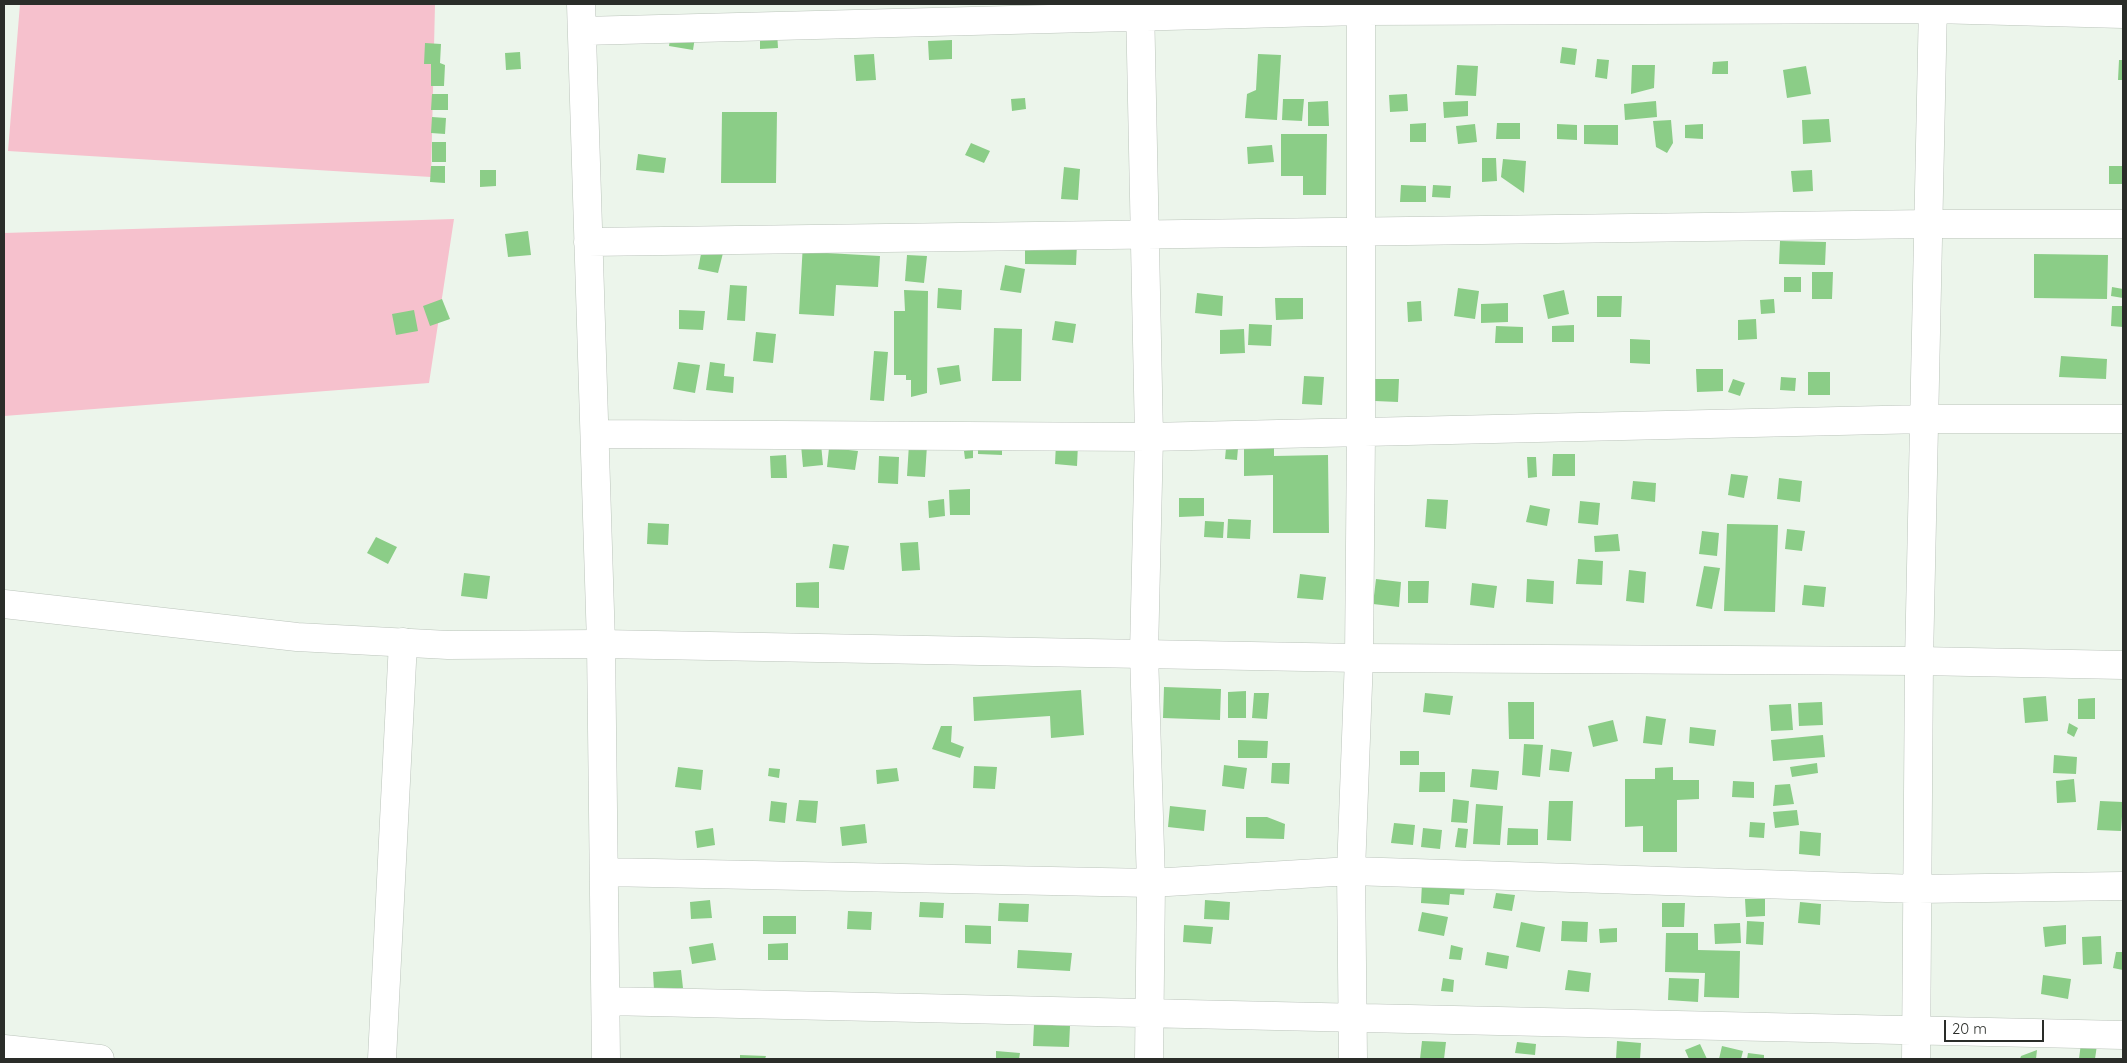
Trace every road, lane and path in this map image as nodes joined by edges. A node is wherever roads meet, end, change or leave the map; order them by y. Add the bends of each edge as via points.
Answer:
1 (581, 4) edge
2 (1933, 6) edge
3 (1361, 7) edge
4 (1140, 11) edge
5 (2123, 14) edge
6 (582, 31) junction
7 (1929, 224) junction
8 (2123, 224) edge
9 (1362, 232) junction
10 (1144, 235) junction
11 (588, 242) junction
12 (1925, 419) junction
13 (2123, 420) edge
14 (1361, 432) junction
15 (594, 434) junction
16 (1149, 437) junction
17 (4, 604) edge
18 (403, 642) junction
19 (601, 644) junction
20 (1144, 653) junction
21 (1359, 658) junction
22 (1919, 661) junction
23 (2123, 665) edge
24 (604, 872) junction
25 (1351, 872) junction
26 (1151, 883) junction
27 (2123, 886) edge
28 (1918, 888) junction
29 (606, 1001) junction
30 (1149, 1014) junction
31 (1354, 1018) junction
32 (1916, 1031) junction
33 (2123, 1035) edge
34 (4, 1050) edge
35 (100, 1059) edge
36 (382, 1059) edge
37 (606, 1059) edge
38 (1149, 1059) edge
39 (1353, 1059) edge
40 (1916, 1059) edge

1 - 6 street
2 - 3 street
2 - 5 street
2 - 7 street
3 - 4 street
3 - 9 street
4 - 6 street
4 - 10 street
6 - 11 street
7 - 8 street
7 - 9 street
7 - 12 street
9 - 10 street
9 - 14 street
10 - 11 street
10 - 16 street
11 - 15 street
12 - 13 street
12 - 14 street
12 - 22 street
14 - 16 street
14 - 21 street
15 - 16 street
15 - 19 street
16 - 20 street
17 - 18 street via 297,637
18 - 19 street via 448,645
18 - 36 street
19 - 20 street
19 - 24 street
20 - 21 street
20 - 26 street
21 - 22 street
21 - 25 street
22 - 23 street
22 - 28 street
24 - 26 street
24 - 29 street
25 - 26 street
25 - 28 street
25 - 31 street
26 - 30 street
27 - 28 street
28 - 32 street
29 - 30 street
29 - 37 street
30 - 31 street
30 - 38 street
31 - 32 street
31 - 39 street
32 - 33 street
32 - 40 street
34 - 35 street

